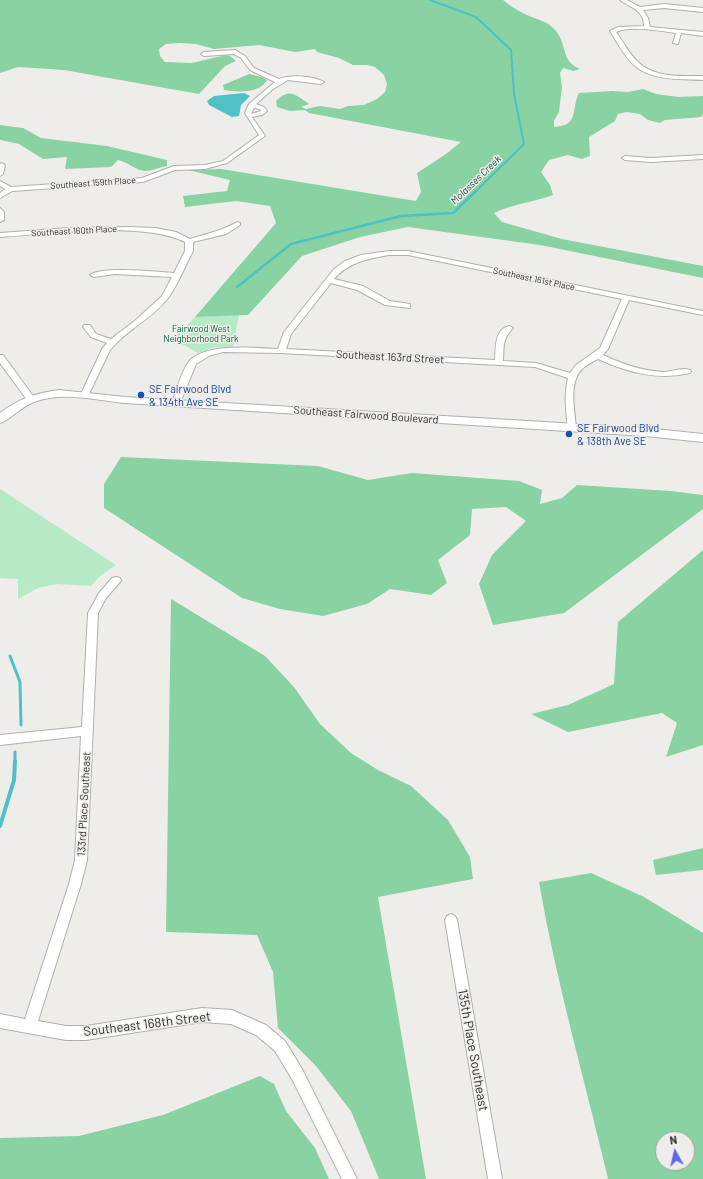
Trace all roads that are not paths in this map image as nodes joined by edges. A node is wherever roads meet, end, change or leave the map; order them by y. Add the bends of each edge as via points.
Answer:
1 (623, 0) edge
2 (640, 9) junction
3 (703, 10) edge
4 (647, 28) junction
5 (679, 32) junction
6 (703, 34) edge
7 (676, 43) dead end
8 (204, 54) dead end
9 (703, 78) edge
10 (279, 81) junction
11 (321, 82) dead end
12 (251, 105) junction
13 (248, 116) junction
14 (703, 157) edge
15 (625, 158) dead end
16 (2, 165) dead end
17 (0, 174) edge
18 (0, 184) edge
19 (10, 189) junction
20 (0, 196) edge
21 (0, 210) edge
22 (0, 220) edge
23 (238, 224) dead end
24 (0, 235) edge
25 (189, 241) junction
26 (94, 275) dead end
27 (176, 275) junction
28 (329, 280) junction
29 (626, 298) junction
30 (407, 306) dead end
31 (703, 313) edge
32 (87, 327) dead end
33 (509, 328) dead end
34 (112, 342) junction
35 (281, 351) junction
36 (598, 356) junction
37 (0, 357) edge
38 (499, 363) junction
39 (687, 371) dead end
40 (572, 376) junction
41 (85, 394) junction
42 (30, 398) junction
43 (176, 403) junction
44 (0, 419) edge
45 (572, 428) junction
46 (703, 438) edge
47 (116, 582) dead end
48 (87, 731) junction
49 (0, 740) edge
50 (451, 920) dead end
51 (0, 1021) edge
52 (30, 1026) junction
53 (350, 1179) edge
54 (495, 1179) edge

1 - 2 street
2 - 3 street via 664,6
2 - 4 street via 647,19
4 - 5 street
4 - 9 street via 621,27 614,29 613,32 638,66 670,77
5 - 6 street
5 - 7 street
8 - 10 street via 235,52 243,57 252,69
10 - 11 street via 290,78
10 - 12 street
12 - 13 street
12 - 13 street via 264,111
13 - 19 street, Southeast 159th Place via 262,136 225,162 204,167 174,168 143,180
14 - 15 street via 651,160
16 - 17 street
18 - 19 street
19 - 20 street
21 - 22 street
23 - 25 street via 222,232
24 - 25 street, Southeast 160th Place via 109,228 167,232 184,236
25 - 27 street via 189,251
26 - 27 street via 115,272
27 - 34 street via 165,297 140,321
28 - 29 street, Southeast 161st Place via 340,268 364,257 408,253
28 - 30 street via 360,288 388,303
28 - 35 street, Southeast 161st Place via 287,334
29 - 31 street, Southeast 161st Place
29 - 36 street via 604,349
32 - 34 street via 92,335
33 - 38 street via 501,337
34 - 41 street via 106,349
35 - 38 street, Southeast 163rd Street
35 - 43 street, Southeast 163rd Street via 223,350 206,354 192,363
36 - 39 street via 641,372 677,374
36 - 40 street via 579,367
37 - 42 street
38 - 40 street, Southeast 163rd Street via 536,366
40 - 45 street
41 - 42 street, Southeast Fairwood Boulevard via 61,393
41 - 43 street, Southeast Fairwood Boulevard via 125,400
42 - 44 street
43 - 45 street, Southeast Fairwood Boulevard
45 - 46 street, Southeast Fairwood Boulevard
47 - 48 street, 133rd Place Southeast via 104,592 93,613
48 - 49 street
48 - 52 street, 133rd Place Southeast via 81,860
50 - 54 street, 135th Place Southeast
51 - 52 street, Southeast 168th Street
52 - 53 street, Southeast 168th Street via 66,1033 86,1033 202,1015 232,1017 261,1030 280,1046 297,1074

